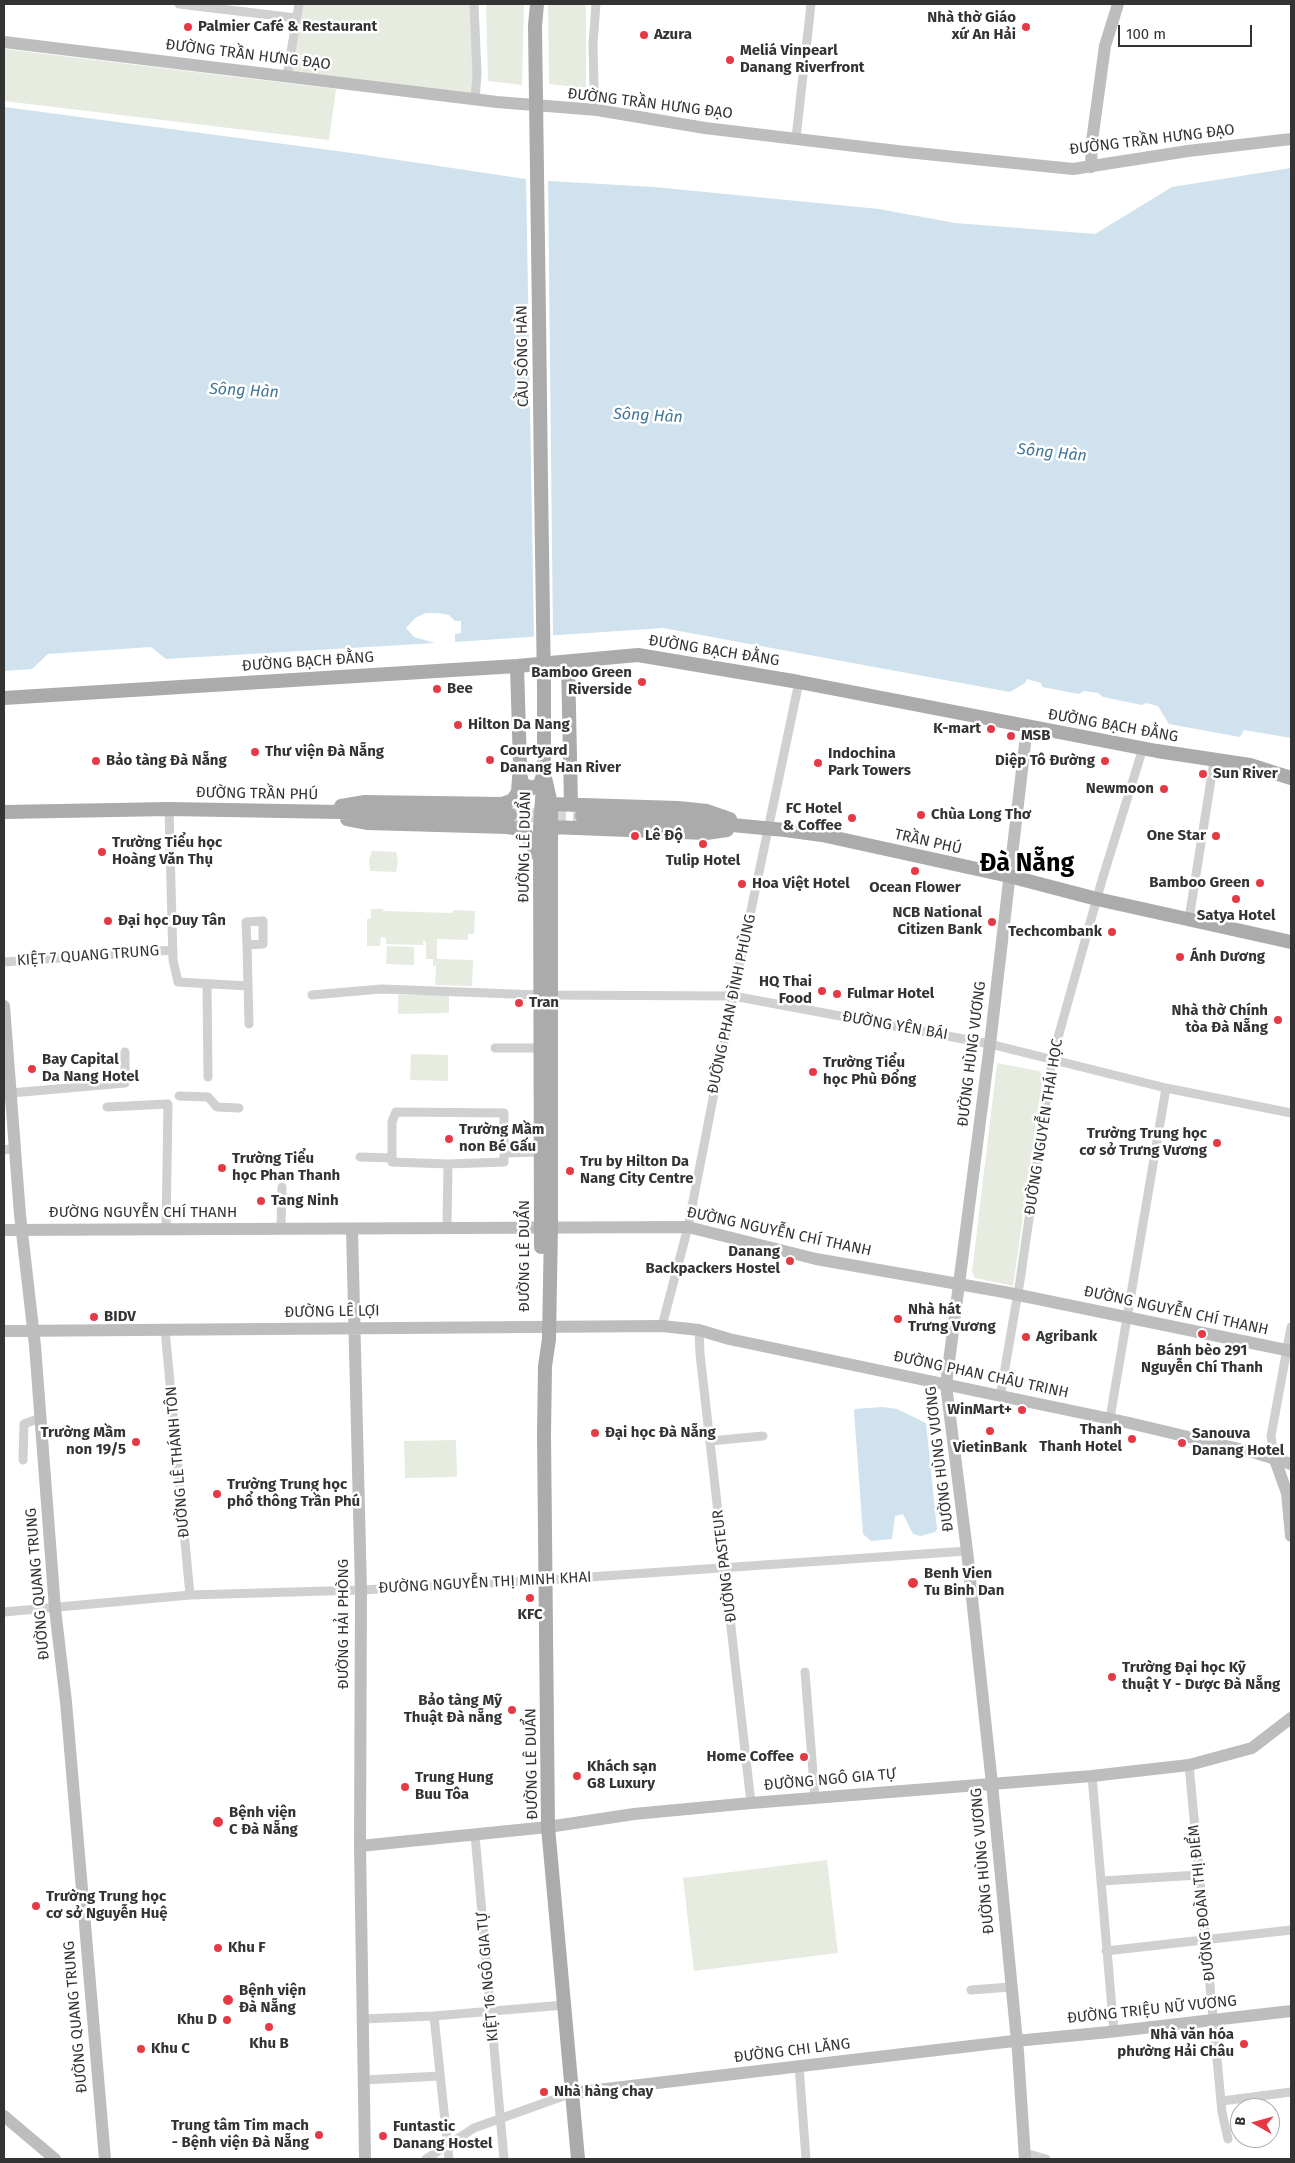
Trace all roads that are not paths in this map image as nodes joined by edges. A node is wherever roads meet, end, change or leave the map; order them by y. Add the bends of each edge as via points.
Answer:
1 (179, 4) edge
2 (299, 4) edge
3 (474, 4) edge
4 (533, 4) edge
5 (537, 4) edge
6 (596, 4) edge
7 (812, 4) edge
8 (1118, 4) edge
9 (296, 18) junction
10 (535, 26) junction
11 (4, 42) edge
12 (287, 76) junction
13 (475, 98) junction
14 (598, 110) junction
15 (796, 138) junction
16 (1291, 139) edge
17 (1091, 167) junction
18 (568, 662) junction
19 (517, 666) junction
20 (799, 682) junction
21 (4, 698) edge
22 (1027, 727) junction
23 (1143, 748) junction
24 (1214, 761) junction
25 (520, 764) junction
26 (544, 773) junction
27 (1291, 778) edge
28 (551, 804) junction
29 (571, 805) junction
30 (169, 809) junction
31 (4, 812) edge
32 (303, 812) junction
33 (510, 815) tunnel mouth
34 (579, 822) junction
35 (750, 826) junction
36 (550, 827) junction
37 (770, 828) junction
38 (545, 858) junction
39 (1009, 876) junction
40 (1097, 899) junction
41 (1189, 920) junction
42 (1291, 942) edge
43 (247, 945) dead end
44 (173, 950) junction
45 (4, 962) edge
46 (207, 984) junction
47 (248, 986) junction
48 (312, 995) dead end
49 (545, 995) junction
50 (733, 996) junction
51 (4, 1006) edge
52 (250, 1024) dead end
53 (990, 1044) junction
54 (495, 1048) dead end
55 (540, 1048) junction
56 (5, 1052) edge
57 (126, 1052) dead end
58 (1052, 1059) junction
59 (208, 1077) dead end
60 (1166, 1088) junction
61 (11, 1093) junction
62 (179, 1096) dead end
63 (107, 1107) dead end
64 (239, 1108) dead end
65 (1291, 1113) edge
66 (9, 1149) edge
67 (541, 1152) junction
68 (504, 1153) junction
69 (360, 1157) dead end
70 (392, 1160) junction
71 (448, 1164) junction
72 (282, 1187) dead end
73 (447, 1226) junction
74 (546, 1226) junction
75 (688, 1227) junction
76 (282, 1228) junction
77 (352, 1228) junction
78 (166, 1229) junction
79 (4, 1230) edge
80 (21, 1230) junction
81 (959, 1283) junction
82 (1018, 1294) junction
83 (1128, 1318) junction
84 (545, 1326) junction
85 (662, 1326) junction
86 (1291, 1327) edge
87 (354, 1328) junction
88 (165, 1330) junction
89 (699, 1330) junction
90 (4, 1331) edge
91 (33, 1331) junction
92 (1289, 1350) edge
93 (946, 1384) junction
94 (1000, 1396) junction
95 (40, 1418) junction
96 (1110, 1418) junction
97 (763, 1436) dead end
98 (710, 1441) junction
99 (1274, 1458) junction
100 (22, 1460) dead end
101 (1291, 1464) edge
102 (1291, 1536) edge
103 (967, 1551) junction
104 (725, 1569) junction
105 (546, 1580) junction
106 (361, 1590) junction
107 (190, 1595) junction
108 (55, 1609) junction
109 (4, 1612) edge
110 (805, 1672) dead end
111 (1291, 1718) edge
112 (1189, 1766) junction
113 (1092, 1776) junction
114 (992, 1784) junction
115 (815, 1798) junction
116 (751, 1803) junction
117 (548, 1828) junction
118 (475, 1835) junction
119 (360, 1846) junction
120 (1199, 1875) junction
121 (1101, 1881) junction
122 (1291, 1930) edge
123 (1205, 1940) junction
124 (1106, 1951) junction
125 (1011, 1987) junction
126 (970, 1990) dead end
127 (564, 2005) junction
128 (491, 2010) junction
129 (1291, 2011) edge
130 (434, 2016) junction
131 (363, 2019) junction
132 (1213, 2019) junction
133 (1114, 2032) junction
134 (1017, 2041) junction
135 (800, 2066) junction
136 (440, 2076) junction
137 (364, 2080) junction
138 (1291, 2092) edge
139 (572, 2094) junction
140 (1222, 2101) junction
141 (4, 2116) edge
142 (501, 2119) junction
143 (1228, 2139) dead end
144 (448, 2144) junction
145 (1025, 2156) edge
146 (55, 2159) edge
147 (105, 2159) edge
148 (365, 2159) edge
149 (426, 2159) edge
150 (449, 2159) edge
151 (504, 2159) edge
152 (578, 2159) edge
153 (806, 2159) edge
154 (1046, 2159) edge

1 - 9 street
2 - 9 street
3 - 13 street
4 - 10 main road, CẦU SÔNG HÀN
5 - 10 main road, CẦU SÔNG HÀN
6 - 14 street via 593,44
7 - 15 street
8 - 17 street via 1105,46
9 - 12 street
10 - 26 main road, CẦU SÔNG HÀN, bridge
11 - 12 street, ĐƯỜNG TRẦN HƯNG ĐẠO
12 - 13 street, ĐƯỜNG TRẦN HƯNG ĐẠO
13 - 14 street, ĐƯỜNG TRẦN HƯNG ĐẠO
14 - 15 street, ĐƯỜNG TRẦN HƯNG ĐẠO via 705,128
15 - 17 street, ĐƯỜNG TRẦN HƯNG ĐẠO via 1074,169
16 - 17 street, ĐƯỜNG TRẦN HƯNG ĐẠO
18 - 19 main road, ĐƯỜNG BẠCH ĐẰNG
18 - 20 main road, ĐƯỜNG BẠCH ĐẰNG via 652,656
18 - 29 main road
19 - 21 main road, ĐƯỜNG BẠCH ĐẰNG
19 - 25 main road
20 - 22 main road, ĐƯỜNG BẠCH ĐẰNG
20 - 37 street, ĐƯỜNG PHAN ĐÌNH PHÙNG
22 - 23 main road, ĐƯỜNG BẠCH ĐẰNG
22 - 39 street, ĐƯỜNG HÙNG VƯƠNG
23 - 24 main road, ĐƯỜNG BẠCH ĐẰNG
23 - 40 street, ĐƯỜNG NGUYỄN THÁI HỌC
24 - 27 main road, ĐƯỜNG BẠCH ĐẰNG via 1250,765
24 - 41 street
25 - 26 main road via 520,780 526,787 538,787
25 - 32 main road via 518,792 508,803 365,802
26 - 28 main road, ĐƯỜNG LÊ DUẨN
26 - 38 main road, ĐƯỜNG LÊ DUẨN via 540,804
28 - 29 main road
28 - 36 main road, ĐƯỜNG LÊ DUẨN
29 - 35 main road via 707,811
30 - 31 main road, ĐƯỜNG TRẦN PHÚ
30 - 32 main road, ĐƯỜNG TRẦN PHÚ
30 - 44 street
32 - 33 main road, ĐƯỜNG TRẦN PHÚ
32 - 38 main road via 368,823 507,826 520,829
34 - 35 main road, TRẦN PHÚ via 679,820
34 - 36 main road, TRẦN PHÚ
34 - 38 main road
35 - 37 main road, TRẦN PHÚ
36 - 38 main road, ĐƯỜNG LÊ DUẨN
37 - 39 main road, TRẦN PHÚ via 830,837
37 - 50 street, ĐƯỜNG PHAN ĐÌNH PHÙNG
38 - 49 main road, ĐƯỜNG LÊ DUẨN
39 - 40 main road, TRẦN PHÚ
39 - 53 street, ĐƯỜNG HÙNG VƯƠNG
40 - 41 main road, TRẦN PHÚ
40 - 58 street, ĐƯỜNG NGUYỄN THÁI HỌC
41 - 42 main road, TRẦN PHÚ
43 - 47 street
44 - 45 street, KIỆT 7 QUANG TRUNG
44 - 46 street via 178,982
46 - 47 street
46 - 59 street
47 - 52 street
48 - 49 street, ĐƯỜNG YÊN BÁI via 381,989
49 - 50 street, ĐƯỜNG YÊN BÁI
49 - 55 main road, ĐƯỜNG LÊ DUẨN
49 - 74 main road, ĐƯỜNG LÊ DUẨN
50 - 53 street, ĐƯỜNG YÊN BÁI
50 - 75 street, ĐƯỜNG PHAN ĐÌNH PHÙNG
51 - 56 street, ĐƯỜNG QUANG TRUNG
53 - 58 street, ĐƯỜNG YÊN BÁI
53 - 81 street, ĐƯỜNG HÙNG VƯƠNG
54 - 55 street
55 - 67 main road, ĐƯỜNG LÊ DUẨN
56 - 61 street, ĐƯỜNG QUANG TRUNG
57 - 61 street via 125,1083
58 - 60 street, ĐƯỜNG YÊN BÁI
58 - 82 street, ĐƯỜNG NGUYỄN THÁI HỌC
60 - 65 street, ĐƯỜNG YÊN BÁI
60 - 83 street
61 - 66 street, ĐƯỜNG QUANG TRUNG
62 - 64 street via 208,1097 217,1106
63 - 78 street via 168,1104
66 - 80 street, ĐƯỜNG QUANG TRUNG
67 - 68 street
67 - 74 main road, ĐƯỜNG LÊ DUẨN
68 - 70 street via 504,1113 396,1112 392,1122
68 - 71 street via 504,1162
69 - 70 street
70 - 71 street
71 - 73 street
72 - 76 street
73 - 74 street, ĐƯỜNG NGUYỄN CHÍ THANH
73 - 77 street, ĐƯỜNG NGUYỄN CHÍ THANH
74 - 75 street, ĐƯỜNG NGUYỄN CHÍ THANH
74 - 84 main road, ĐƯỜNG LÊ DUẨN
75 - 81 street, ĐƯỜNG NGUYỄN CHÍ THANH via 816,1259
75 - 85 street, ĐƯỜNG PHAN ĐÌNH PHÙNG
76 - 77 street, ĐƯỜNG NGUYỄN CHÍ THANH
76 - 78 street, ĐƯỜNG NGUYỄN CHÍ THANH
77 - 87 street, ĐƯỜNG HẢI PHÒNG
78 - 80 street, ĐƯỜNG NGUYỄN CHÍ THANH
79 - 80 street, ĐƯỜNG NGUYỄN CHÍ THANH
80 - 91 street, ĐƯỜNG QUANG TRUNG
81 - 82 street, ĐƯỜNG NGUYỄN CHÍ THANH
81 - 93 street, ĐƯỜNG HÙNG VƯƠNG
82 - 83 street, ĐƯỜNG NGUYỄN CHÍ THANH
82 - 94 street, ĐƯỜNG NGUYỄN THÁI HỌC
83 - 92 street, ĐƯỜNG NGUYỄN CHÍ THANH
83 - 96 street
84 - 85 street, ĐƯỜNG LÊ LỢI
84 - 87 street, ĐƯỜNG LÊ LỢI via 403,1324
84 - 105 main road, ĐƯỜNG LÊ DUẨN
85 - 89 street, ĐƯỜNG PHAN CHÂU TRINH
86 - 92 street
87 - 88 street, ĐƯỜNG LÊ LỢI
87 - 106 street, ĐƯỜNG HẢI PHÒNG
88 - 91 street, ĐƯỜNG LÊ LỢI
88 - 107 street, ĐƯỜNG LÊ THÁNH TÔN
89 - 93 street, ĐƯỜNG PHAN CHÂU TRINH
89 - 98 street, ĐƯỜNG PASTEUR
90 - 91 street, ĐƯỜNG LÊ LỢI
91 - 95 street, ĐƯỜNG QUANG TRUNG
92 - 99 street via 1271,1436
93 - 94 street, ĐƯỜNG PHAN CHÂU TRINH
93 - 103 street, ĐƯỜNG HÙNG VƯƠNG
94 - 96 street, ĐƯỜNG PHAN CHÂU TRINH
95 - 100 street via 24,1424
95 - 108 street, ĐƯỜNG QUANG TRUNG
96 - 99 street, ĐƯỜNG PHAN CHÂU TRINH
97 - 98 street
98 - 104 street, ĐƯỜNG PASTEUR
99 - 101 street, ĐƯỜNG PHAN CHÂU TRINH
99 - 102 street via 1287,1493
103 - 104 street, ĐƯỜNG NGUYỄN THỊ MINH KHAI
103 - 114 street, ĐƯỜNG HÙNG VƯƠNG
104 - 105 street, ĐƯỜNG NGUYỄN THỊ MINH KHAI
104 - 116 street, ĐƯỜNG PASTEUR
105 - 106 street, ĐƯỜNG NGUYỄN THỊ MINH KHAI
105 - 117 main road, ĐƯỜNG LÊ DUẨN
106 - 107 street, ĐƯỜNG NGUYỄN THỊ MINH KHAI
106 - 119 street, ĐƯỜNG HẢI PHÒNG
107 - 108 street, ĐƯỜNG NGUYỄN THỊ MINH KHAI
108 - 109 street, ĐƯỜNG NGUYỄN THỊ MINH KHAI
108 - 147 street, ĐƯỜNG QUANG TRUNG via 66,1702
110 - 115 street
111 - 112 street, ĐƯỜNG NGÔ GIA TỰ via 1252,1748
112 - 113 street, ĐƯỜNG NGÔ GIA TỰ
112 - 120 street, ĐƯỜNG ĐOÀN THỊ ĐIỂM
113 - 114 street, ĐƯỜNG NGÔ GIA TỰ
113 - 121 street
114 - 115 street, ĐƯỜNG NGÔ GIA TỰ
114 - 125 street, ĐƯỜNG HÙNG VƯƠNG
115 - 116 street, ĐƯỜNG NGÔ GIA TỰ
116 - 117 street, ĐƯỜNG NGÔ GIA TỰ via 634,1814
117 - 118 street, ĐƯỜNG NGÔ GIA TỰ
117 - 127 main road, ĐƯỜNG LÊ DUẨN
118 - 119 street, ĐƯỜNG NGÔ GIA TỰ
118 - 128 street, KIỆT 16 NGÔ GIA TỰ
119 - 131 street, ĐƯỜNG HẢI PHÒNG
120 - 121 street
120 - 123 street, ĐƯỜNG ĐOÀN THỊ ĐIỂM
121 - 124 street
122 - 123 street
123 - 124 street
123 - 132 street, ĐƯỜNG ĐOÀN THỊ ĐIỂM
124 - 133 street
125 - 126 street
125 - 134 street, ĐƯỜNG HÙNG VƯƠNG
127 - 128 street
127 - 139 main road, ĐƯỜNG LÊ DUẨN
128 - 130 street
128 - 142 street, KIỆT 16 NGÔ GIA TỰ
129 - 132 street, ĐƯỜNG TRIỆU NỮ VƯƠNG
130 - 131 street
130 - 136 street
131 - 137 street, ĐƯỜNG HẢI PHÒNG
132 - 133 street, ĐƯỜNG TRIỆU NỮ VƯƠNG
132 - 140 street, ĐƯỜNG ĐOÀN THỊ ĐIỂM
133 - 134 street, ĐƯỜNG TRIỆU NỮ VƯƠNG
134 - 135 street, ĐƯỜNG CHI LĂNG
134 - 145 street, ĐƯỜNG HÙNG VƯƠNG
135 - 139 street, ĐƯỜNG CHI LĂNG
135 - 153 street
136 - 137 street
136 - 144 street
137 - 148 street, ĐƯỜNG HẢI PHÒNG
138 - 140 street
139 - 142 street
139 - 152 main road, ĐƯỜNG LÊ DUẨN
140 - 143 street, ĐƯỜNG ĐOÀN THỊ ĐIỂM
141 - 146 street
142 - 144 street via 474,2128
142 - 151 street, KIỆT 16 NGÔ GIA TỰ
144 - 149 street
144 - 150 street
145 - 154 street

